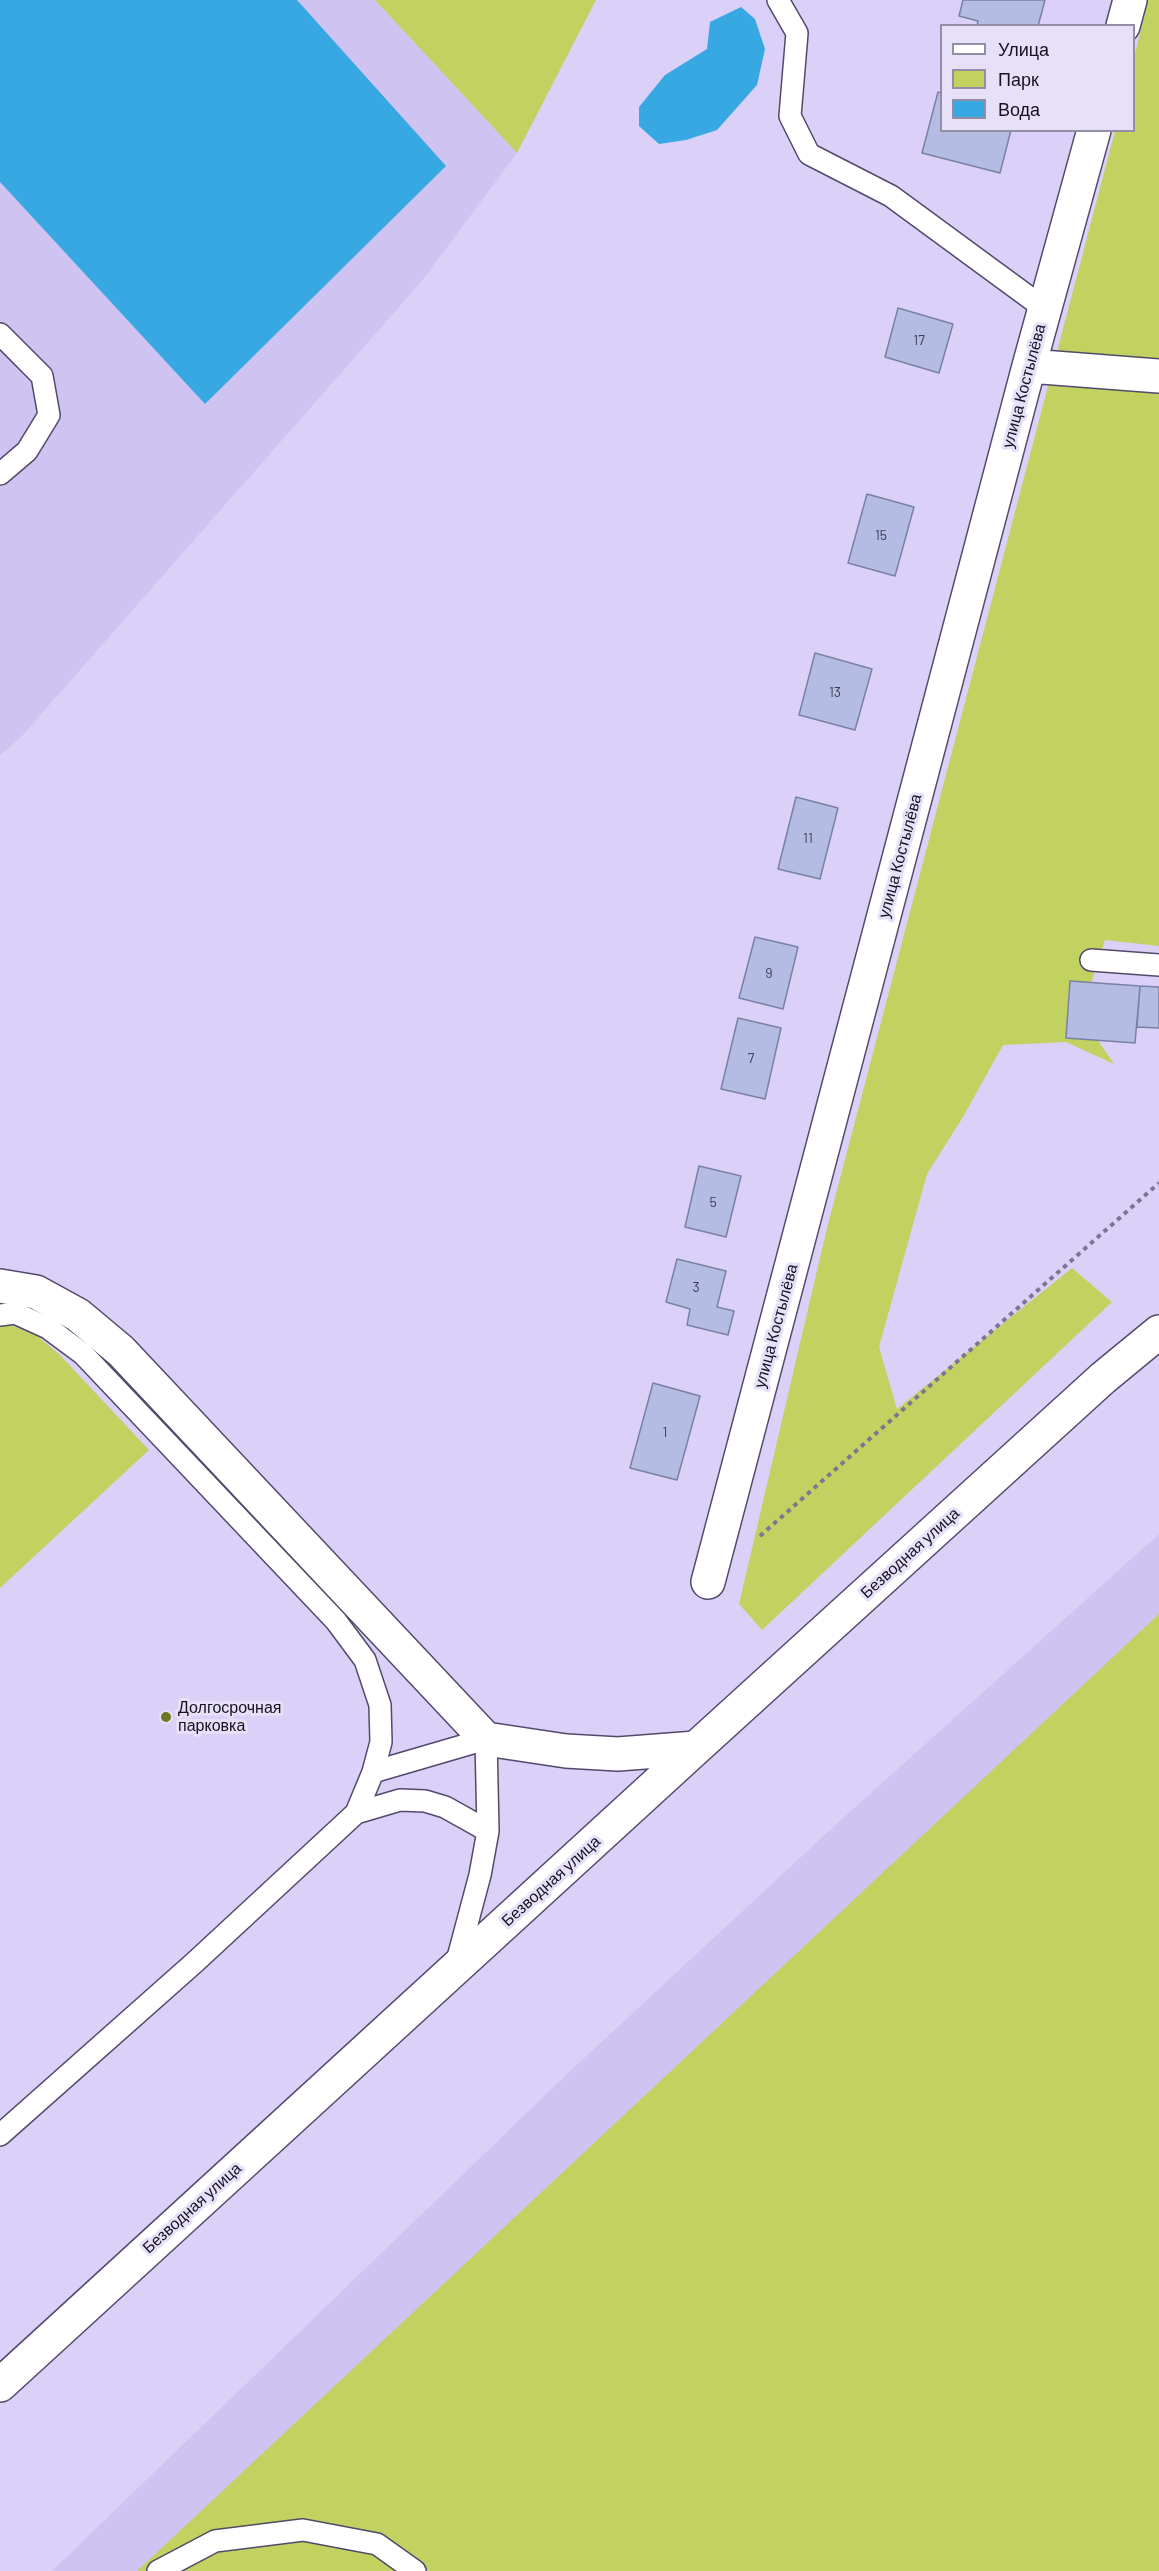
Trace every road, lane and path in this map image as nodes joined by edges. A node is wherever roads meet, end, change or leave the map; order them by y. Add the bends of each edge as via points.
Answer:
1 (778, 0) edge
2 (1131, 0) edge
3 (1125, 24) edge
4 (1094, 132) edge
5 (1045, 309) junction
6 (0, 334) edge
7 (1029, 366) junction
8 (1159, 376) edge
9 (0, 474) edge
10 (1091, 960) dead end
11 (1159, 965) edge
12 (1159, 1183) edge
13 (0, 1286) edge
14 (0, 1315) edge
15 (1159, 1319) edge
16 (1159, 1332) edge
17 (1103, 1378) junction
18 (752, 1543) dead end
19 (708, 1582) dead end
20 (486, 1739) junction
21 (696, 1748) junction
22 (373, 1772) junction
23 (356, 1813) junction
24 (488, 1831) junction
25 (455, 1969) junction
26 (0, 2135) edge
27 (7, 2371) edge
28 (158, 2571) edge
29 (416, 2571) edge

1 - 5 lane via 796,33 790,116 809,154 891,196
2 - 3 main road
4 - 5 main road, улица Костылёва
5 - 7 main road, улица Костылёва
6 - 9 lane via 42,376 49,415 27,451
7 - 8 main road
7 - 19 main road, улица Костылёва
10 - 11 lane
12 - 18 path
13 - 20 main road via 36,1292 78,1315 121,1351
14 - 22 lane via 15,1313 48,1328 83,1353 336,1621 365,1659 380,1705 381,1742
15 - 17 main road, Безводная улица
16 - 17 main road, Безводная улица
17 - 21 main road, Безводная улица
20 - 21 main road via 618,1754
20 - 22 lane
20 - 24 lane
21 - 25 main road, Безводная улица
22 - 23 lane
23 - 24 lane via 400,1800 425,1801 445,1807
23 - 26 lane via 194,1964
24 - 25 lane
25 - 27 main road, Безводная улица
28 - 29 lane via 215,2541 303,2530 377,2544

